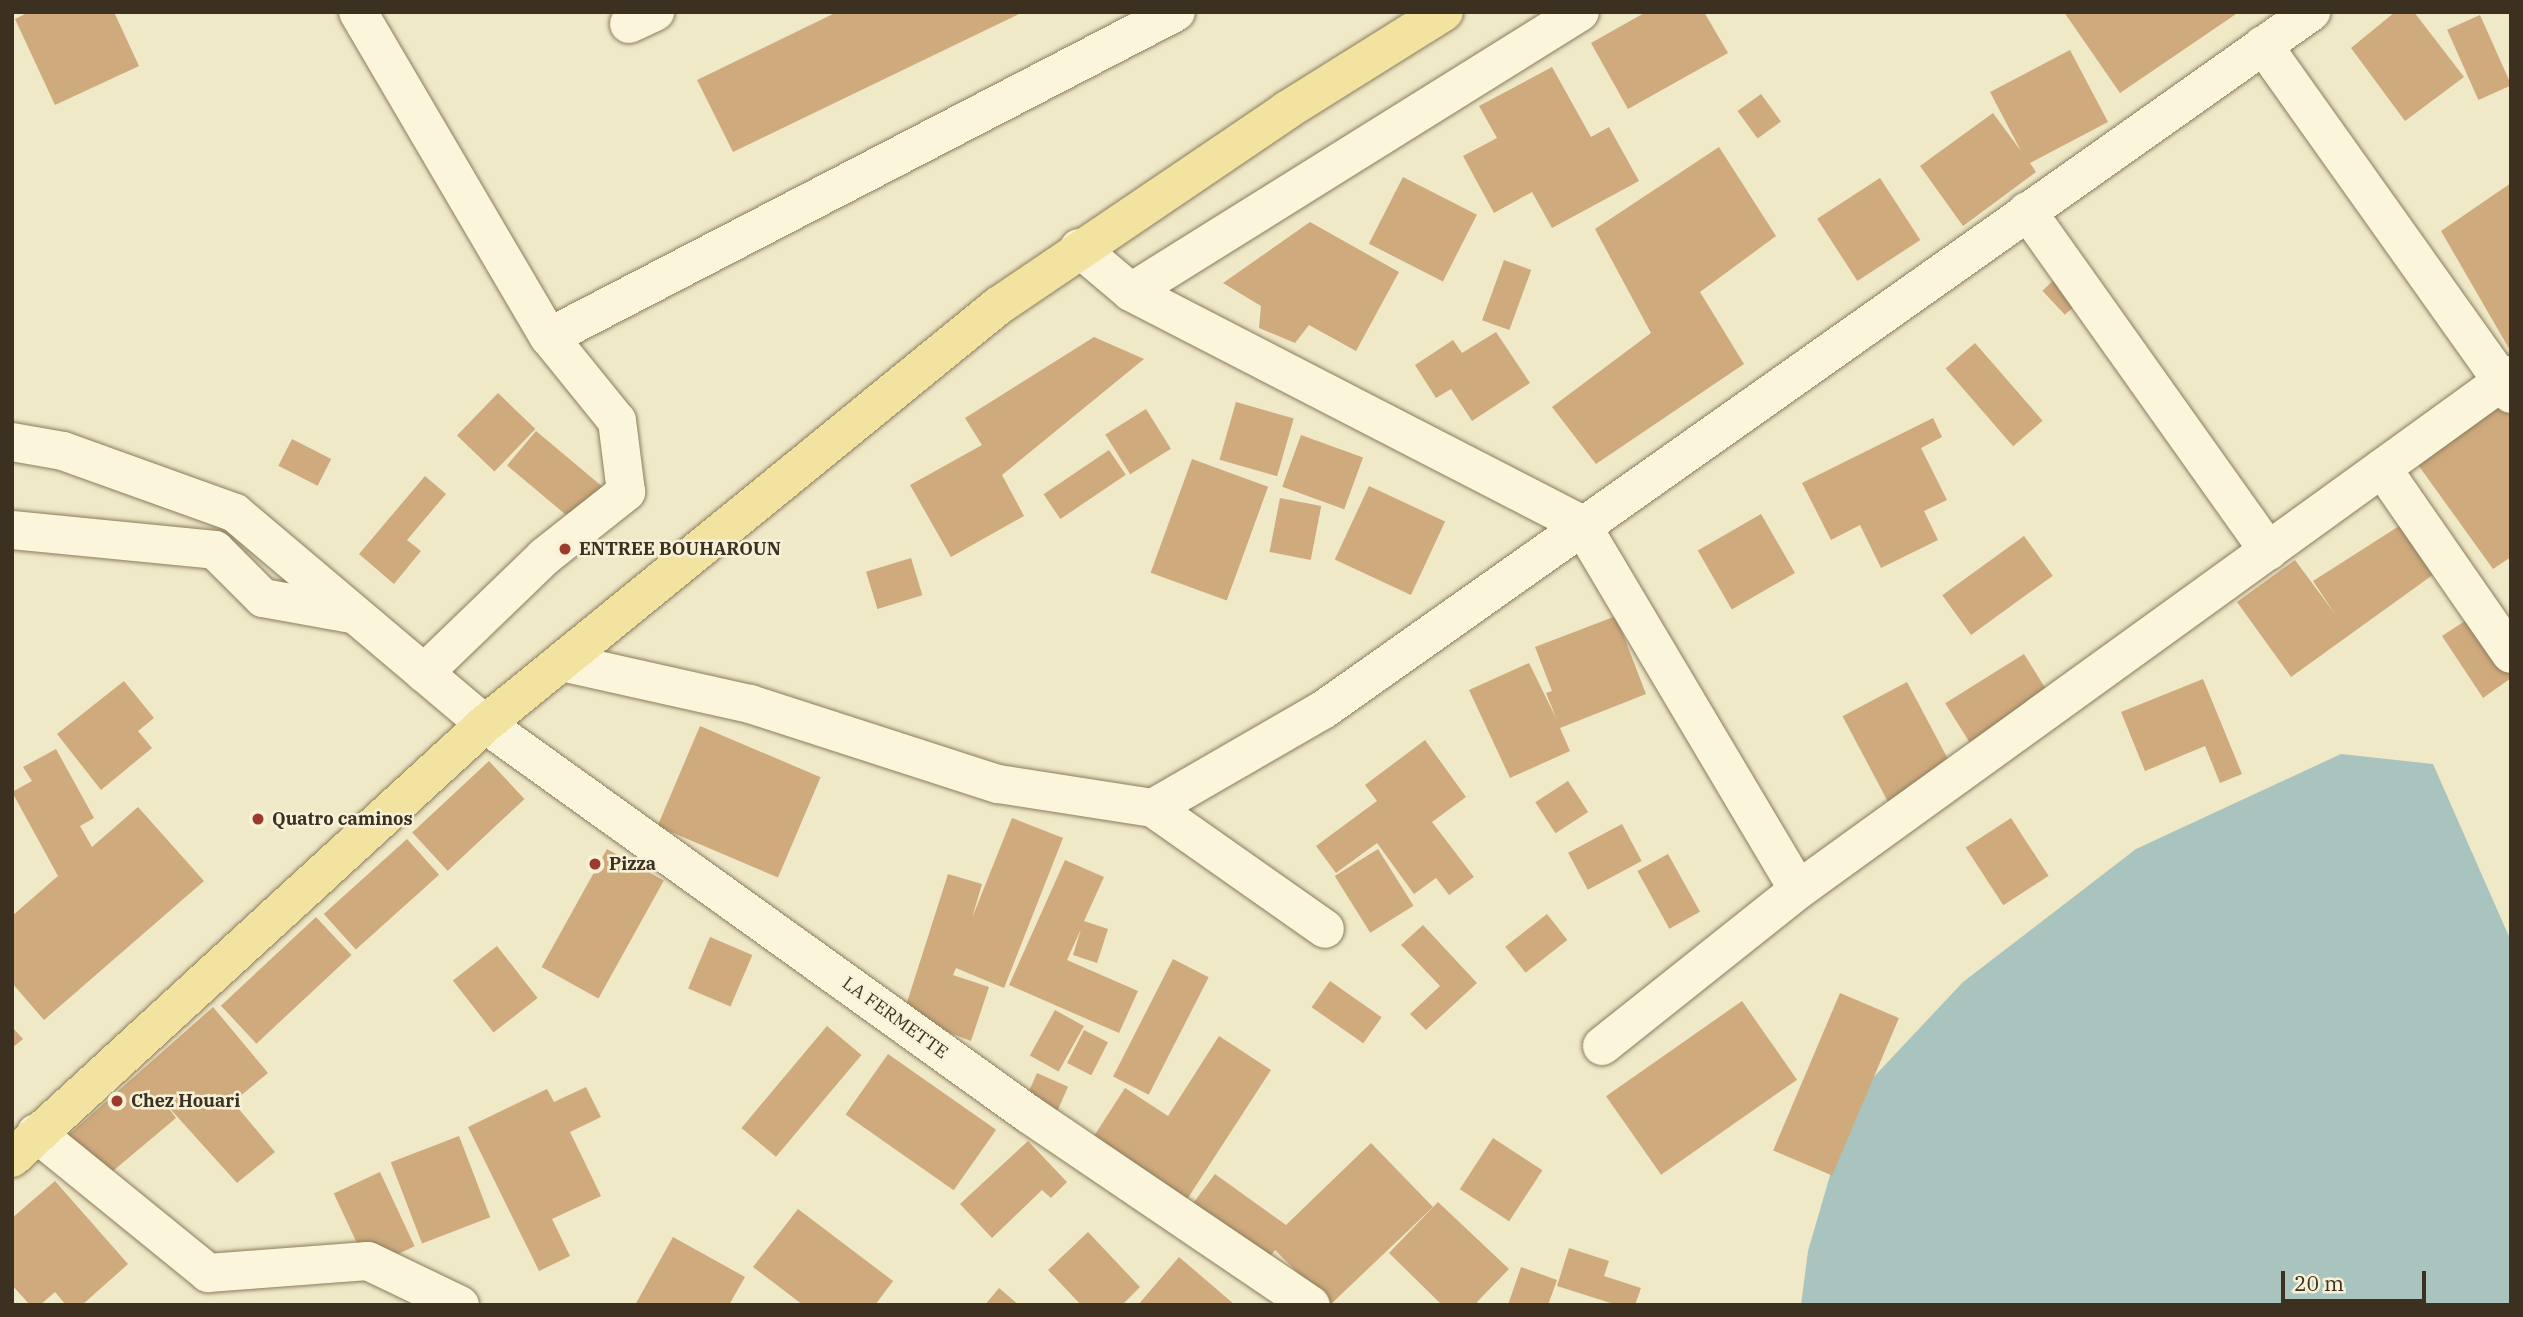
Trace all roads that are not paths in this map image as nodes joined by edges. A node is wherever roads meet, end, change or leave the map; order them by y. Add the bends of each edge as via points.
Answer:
1 (358, 12) edge
2 (1177, 12) edge
3 (1444, 12) edge
4 (1580, 12) edge
5 (2311, 12) edge
6 (2263, 45) junction
7 (2027, 211) junction
8 (1079, 248) junction
9 (1131, 292) junction
10 (549, 337) junction
11 (2508, 383) edge
12 (12, 442) edge
13 (2382, 468) junction
14 (1581, 524) junction
15 (12, 530) edge
16 (2269, 551) junction
17 (355, 614) junction
18 (2511, 654) edge
19 (562, 662) junction
20 (424, 673) junction
21 (485, 724) junction
22 (1153, 808) junction
23 (1798, 890) junction
24 (1325, 929) dead end
25 (1602, 1046) dead end
26 (24, 1145) edge
27 (460, 1305) edge
28 (1311, 1305) edge

1 - 10 street
2 - 10 street
3 - 8 main road
4 - 9 street
5 - 6 street
6 - 7 street
6 - 11 street
7 - 14 street
7 - 16 street
8 - 9 street
8 - 19 main road via 998,306
9 - 14 street
10 - 20 street via 617,421 626,492 544,557
11 - 13 street
12 - 17 street, LA FERMETTE via 63,451 235,513
13 - 16 street
13 - 18 street
14 - 22 street via 1323,710
14 - 23 street
15 - 17 street via 215,550 263,598
16 - 23 street
17 - 20 street, LA FERMETTE
19 - 21 main road
19 - 22 street via 750,704 998,785
20 - 21 street, LA FERMETTE
21 - 26 main road
21 - 28 street, LA FERMETTE via 1030,1115
22 - 24 street
23 - 25 street
26 - 27 street via 208,1273 368,1261

